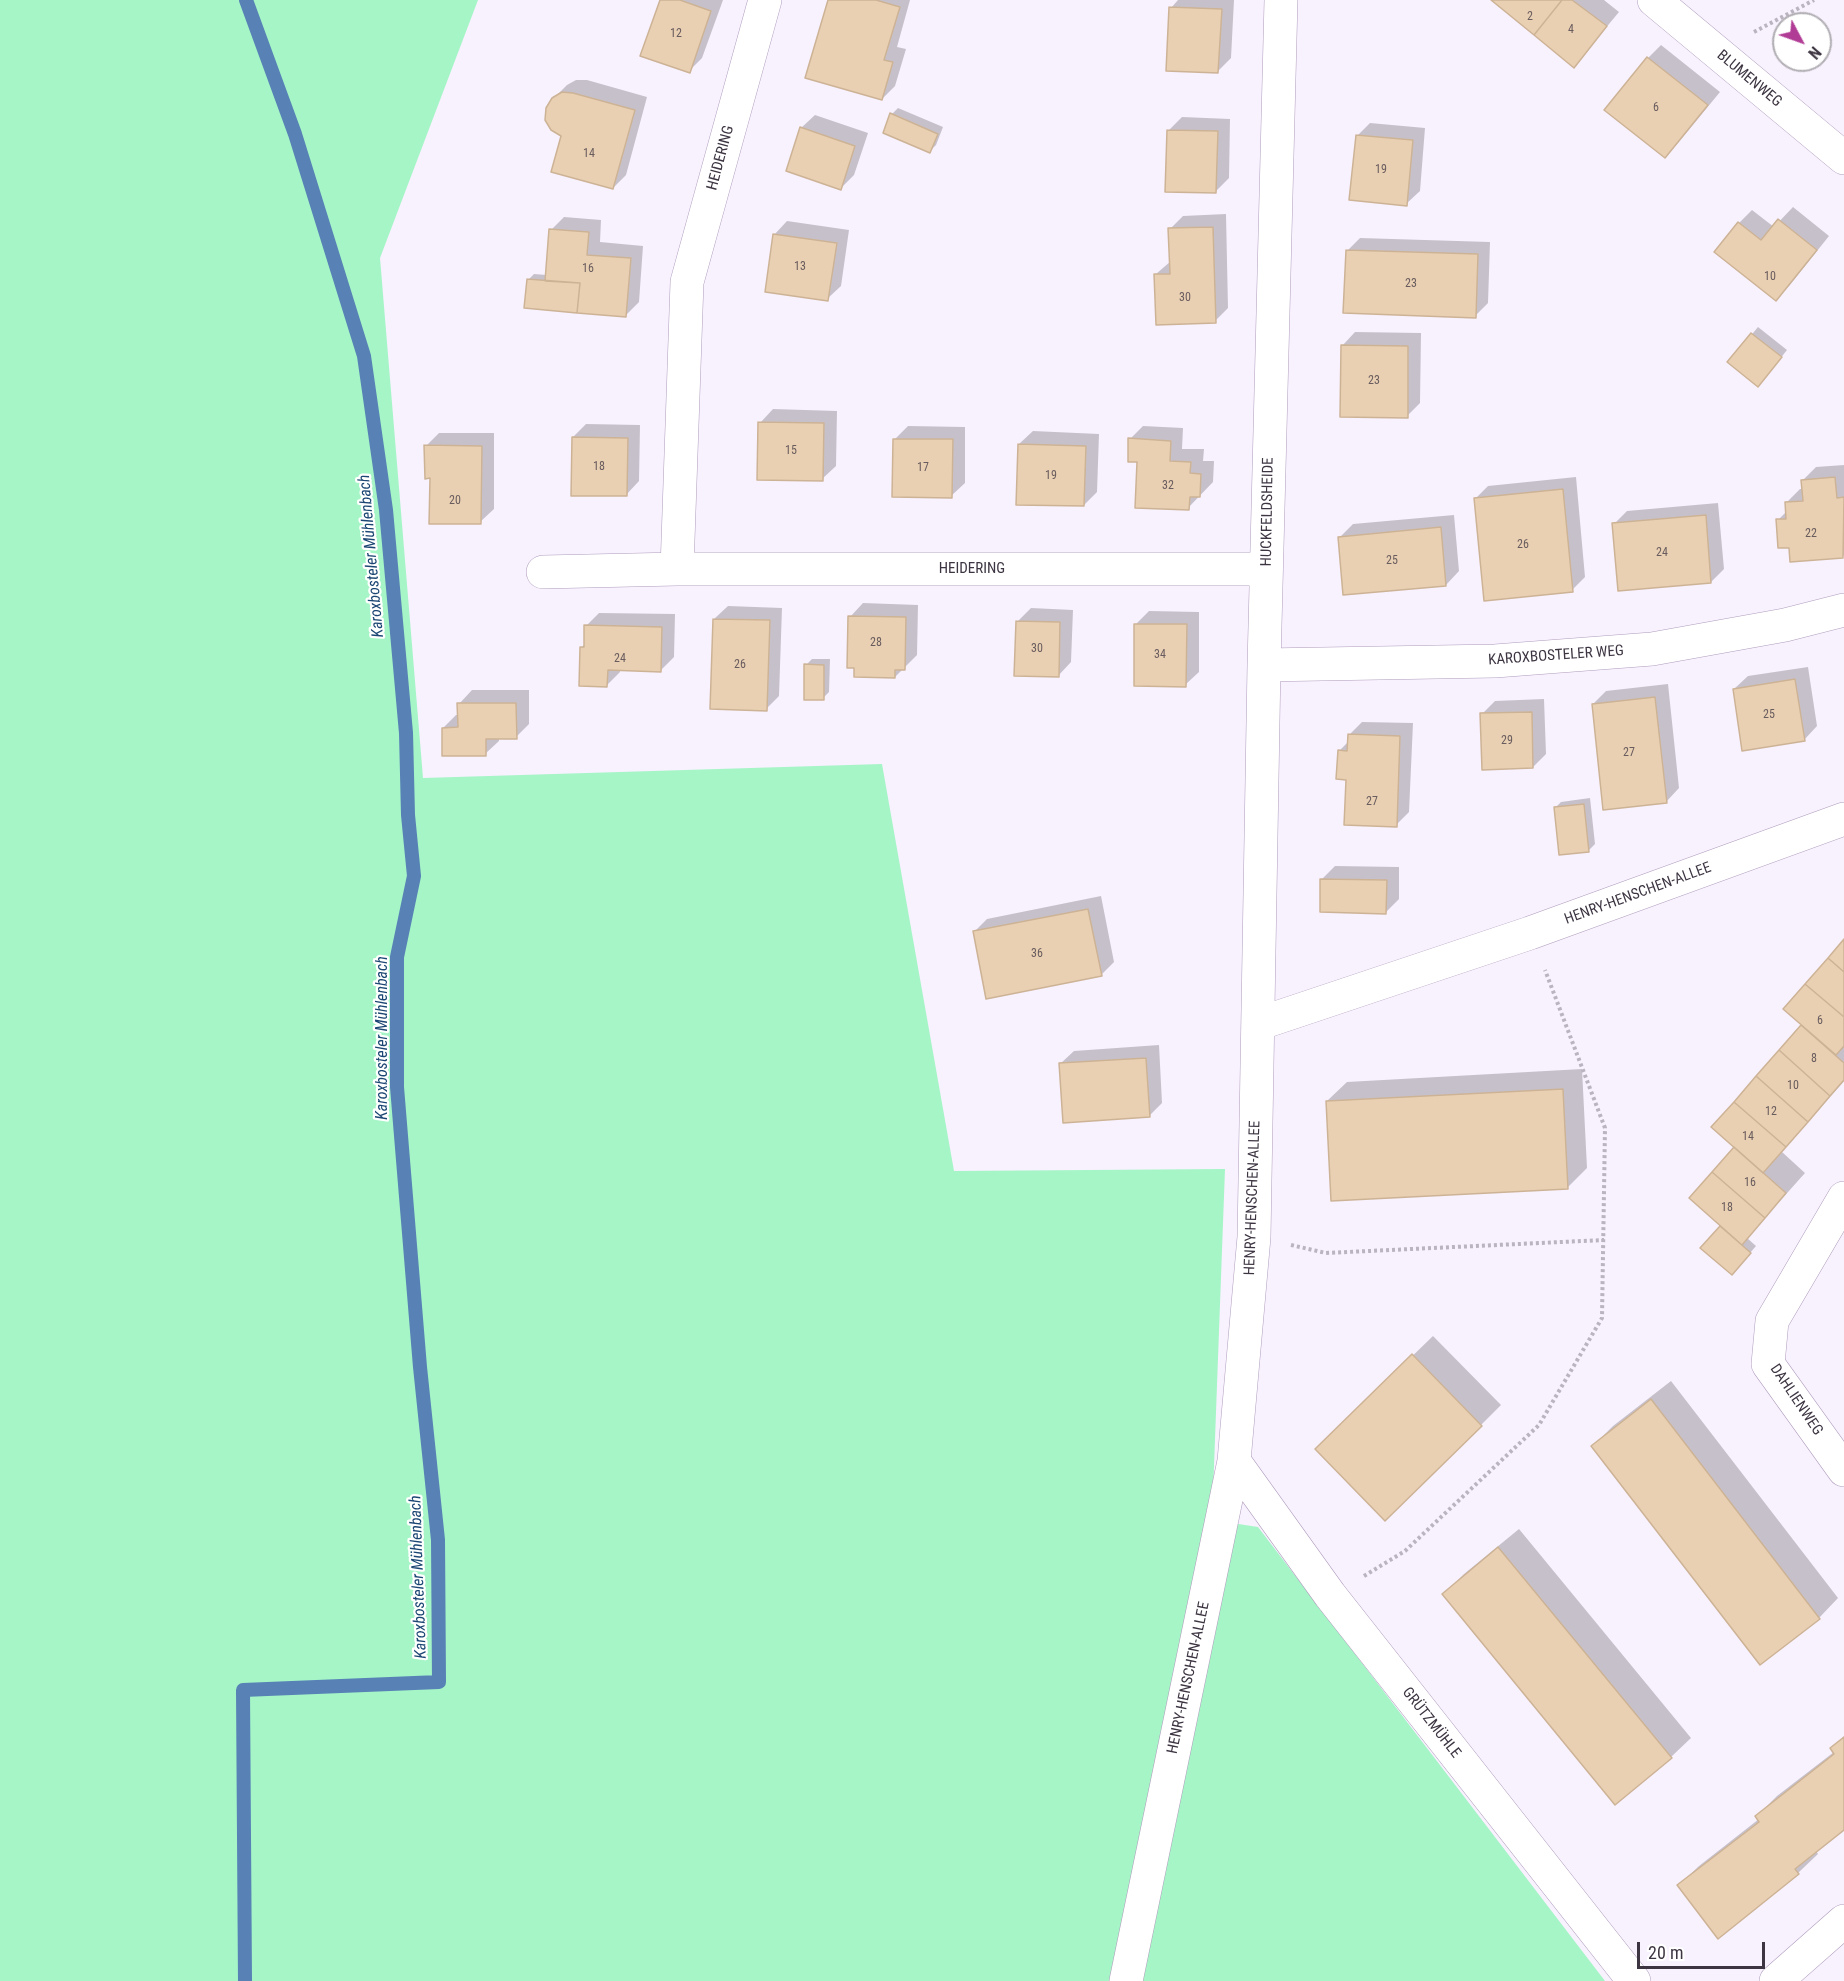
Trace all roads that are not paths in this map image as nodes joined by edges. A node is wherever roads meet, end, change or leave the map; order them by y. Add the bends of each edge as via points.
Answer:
1 (765, 0) edge
2 (1281, 0) edge
3 (1654, 0) edge
4 (1844, 158) edge
5 (677, 568) junction
6 (1266, 569) junction
7 (543, 572) dead end
8 (1844, 610) edge
9 (1264, 664) junction
10 (1844, 819) edge
11 (1258, 1024) junction
12 (1844, 1198) edge
13 (1234, 1461) junction
14 (1844, 1470) edge
15 (1844, 1921) edge
16 (1126, 1981) edge
17 (1634, 1981) edge
18 (1776, 1981) edge

1 - 5 street, HEIDERING via 687,282
2 - 6 street, HUCKFELDSHEIDE
3 - 4 street, BLUMENWEG
5 - 6 street, HEIDERING
5 - 7 street, HEIDERING
6 - 9 street, HUCKFELDSHEIDE
8 - 9 street, KAROXBOSTELER WEG via 1652,649 1495,661
9 - 11 street, HUCKFELDSHEIDE
10 - 11 street, HENRY-HENSCHEN-ALLEE via 1530,933
11 - 13 street, HENRY-HENSCHEN-ALLEE via 1254,1236
12 - 14 street, DAHLIENWEG via 1772,1321 1768,1364
13 - 16 street, HENRY-HENSCHEN-ALLEE
13 - 17 street, GRÜTZMÜHLE via 1330,1595
15 - 18 street

